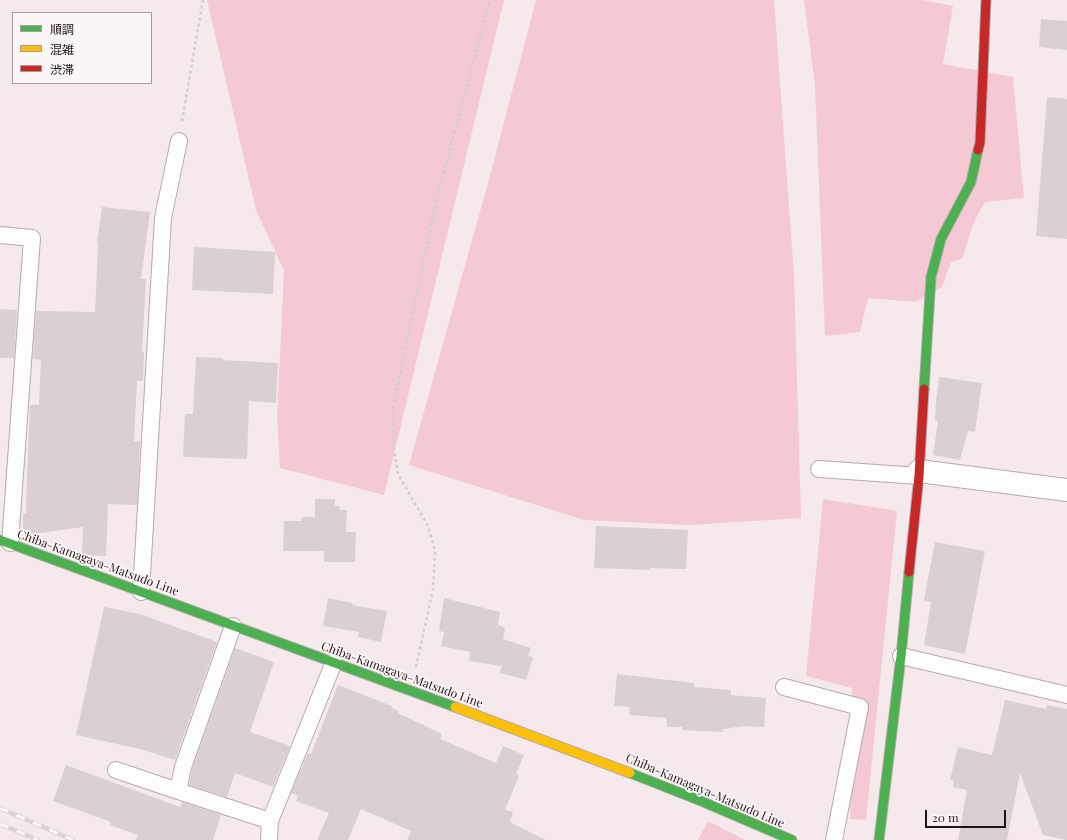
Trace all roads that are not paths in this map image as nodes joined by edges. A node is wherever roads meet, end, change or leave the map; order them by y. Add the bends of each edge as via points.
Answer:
1 (986, 0) edge
2 (179, 141) road end
3 (0, 235) edge
4 (818, 469) dead end
5 (919, 473) junction
6 (1067, 490) edge
7 (5, 542) edge
8 (141, 592) junction
9 (233, 626) junction
10 (901, 656) junction
11 (334, 662) junction
12 (784, 687) dead end
13 (1067, 695) edge
14 (116, 770) dead end
15 (178, 791) junction
16 (270, 821) junction
17 (269, 840) edge
18 (792, 840) edge
19 (834, 840) edge
20 (879, 840) edge

1 - 5 street via 980,143 971,182 941,239 931,277
2 - 8 lane via 163,218
3 - 7 lane via 32,238
4 - 5 lane
5 - 6 street
5 - 10 street
7 - 8 street, Chiba-Kamagaya-Matsudo Line
8 - 9 street, Chiba-Kamagaya-Matsudo Line
9 - 11 street, Chiba-Kamagaya-Matsudo Line
9 - 15 lane via 183,767
10 - 13 lane
10 - 20 street
11 - 16 lane
11 - 18 street, Chiba-Kamagaya-Matsudo Line via 619,768
12 - 19 lane via 860,707
14 - 15 lane
15 - 16 lane
16 - 17 lane

